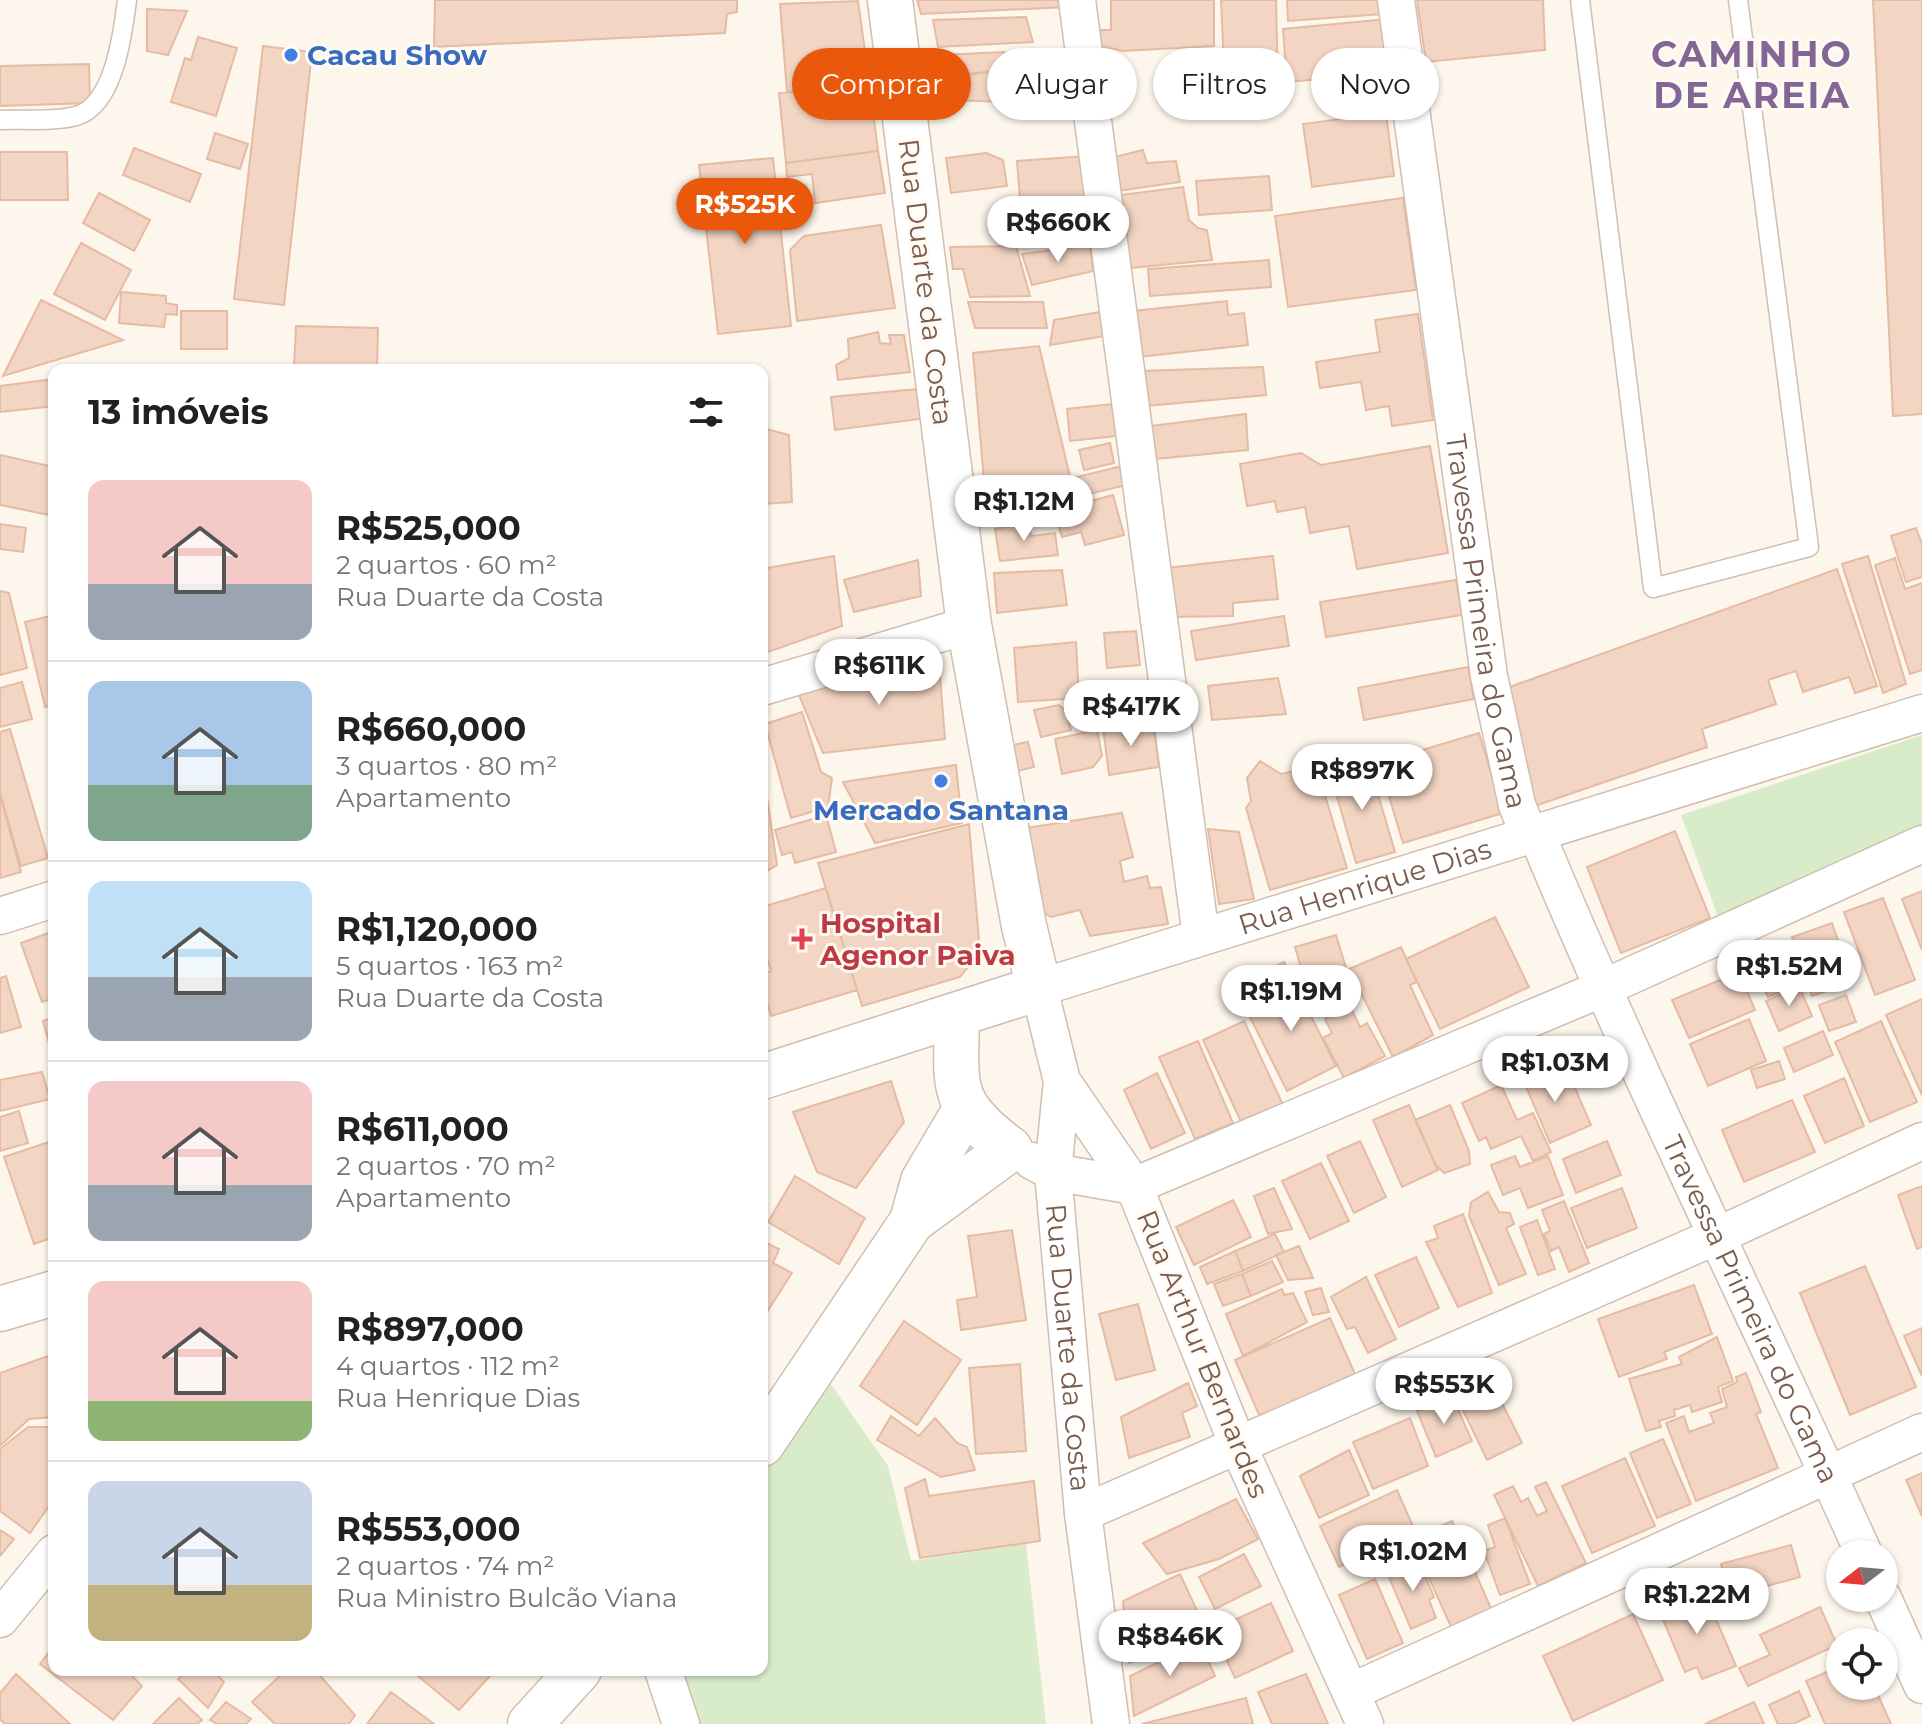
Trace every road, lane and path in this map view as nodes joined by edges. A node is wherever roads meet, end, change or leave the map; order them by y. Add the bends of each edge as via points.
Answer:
1 (127, 0) edge
2 (890, 0) edge
3 (1077, 0) edge
4 (1396, 0) edge
5 (1580, 0) edge
6 (1738, 0) edge
7 (0, 120) edge
8 (969, 625) junction
9 (768, 685) edge
10 (1922, 713) edge
11 (1537, 835) junction
12 (1922, 844) edge
13 (48, 901) edge
14 (0, 916) edge
15 (1201, 937) junction
16 (1039, 988) junction
17 (1601, 989) junction
18 (957, 1016) junction
19 (768, 1075) edge
20 (1062, 1081) junction
21 (965, 1110) junction
22 (1922, 1141) edge
23 (1010, 1149) junction
24 (1053, 1172) junction
25 (1134, 1186) junction
26 (912, 1221) junction
27 (1719, 1235) junction
28 (48, 1295) edge
29 (0, 1309) edge
30 (1922, 1432) edge
31 (768, 1435) edge
32 (1239, 1448) junction
33 (1828, 1475) junction
34 (1083, 1513) junction
35 (1858, 1540) edge
36 (48, 1560) edge
37 (1889, 1612) edge
38 (0, 1619) edge
39 (574, 1676) edge
40 (665, 1676) edge
41 (1922, 1685) edge
42 (1358, 1708) edge
43 (530, 1724) edge
44 (681, 1724) edge
45 (1111, 1724) edge

1 - 7 lane via 110,80 94,106 77,116
2 - 8 street, Rua Duarte da Costa
3 - 15 street
4 - 11 street, Travessa Primeira do Gama via 1489,676 1517,805 1525,825
5 - 6 lane via 1653,588 1809,547
8 - 9 street
8 - 16 street, Rua Duarte da Costa
10 - 11 street, Rua Henrique Dias
11 - 15 street, Rua Henrique Dias
11 - 17 street, Travessa Primeira do Gama
12 - 17 street
13 - 14 street
15 - 16 street, Rua Henrique Dias
16 - 18 street, Rua Henrique Dias
16 - 20 street, Rua Arthur Bernardes
17 - 25 street
17 - 27 street, Travessa Primeira do Gama
18 - 19 street, Rua Henrique Dias
18 - 21 street via 956,1085
20 - 24 street
20 - 25 street, Rua Arthur Bernardes
21 - 23 street, Rua Duarte da Costa
21 - 26 street via 923,1181
22 - 27 street
23 - 24 street, Rua Duarte da Costa
23 - 26 street
24 - 25 street
24 - 34 street, Rua Duarte da Costa
25 - 32 street, Rua Arthur Bernardes
26 - 31 street
27 - 32 street
27 - 33 street, Travessa Primeira do Gama
28 - 29 street
30 - 33 street
32 - 34 street
32 - 42 street, Rua Arthur Bernardes
33 - 35 street, Travessa Primeira do Gama
33 - 42 street
34 - 45 street, Rua Duarte da Costa
36 - 38 street
37 - 41 street
39 - 43 street
40 - 44 street

